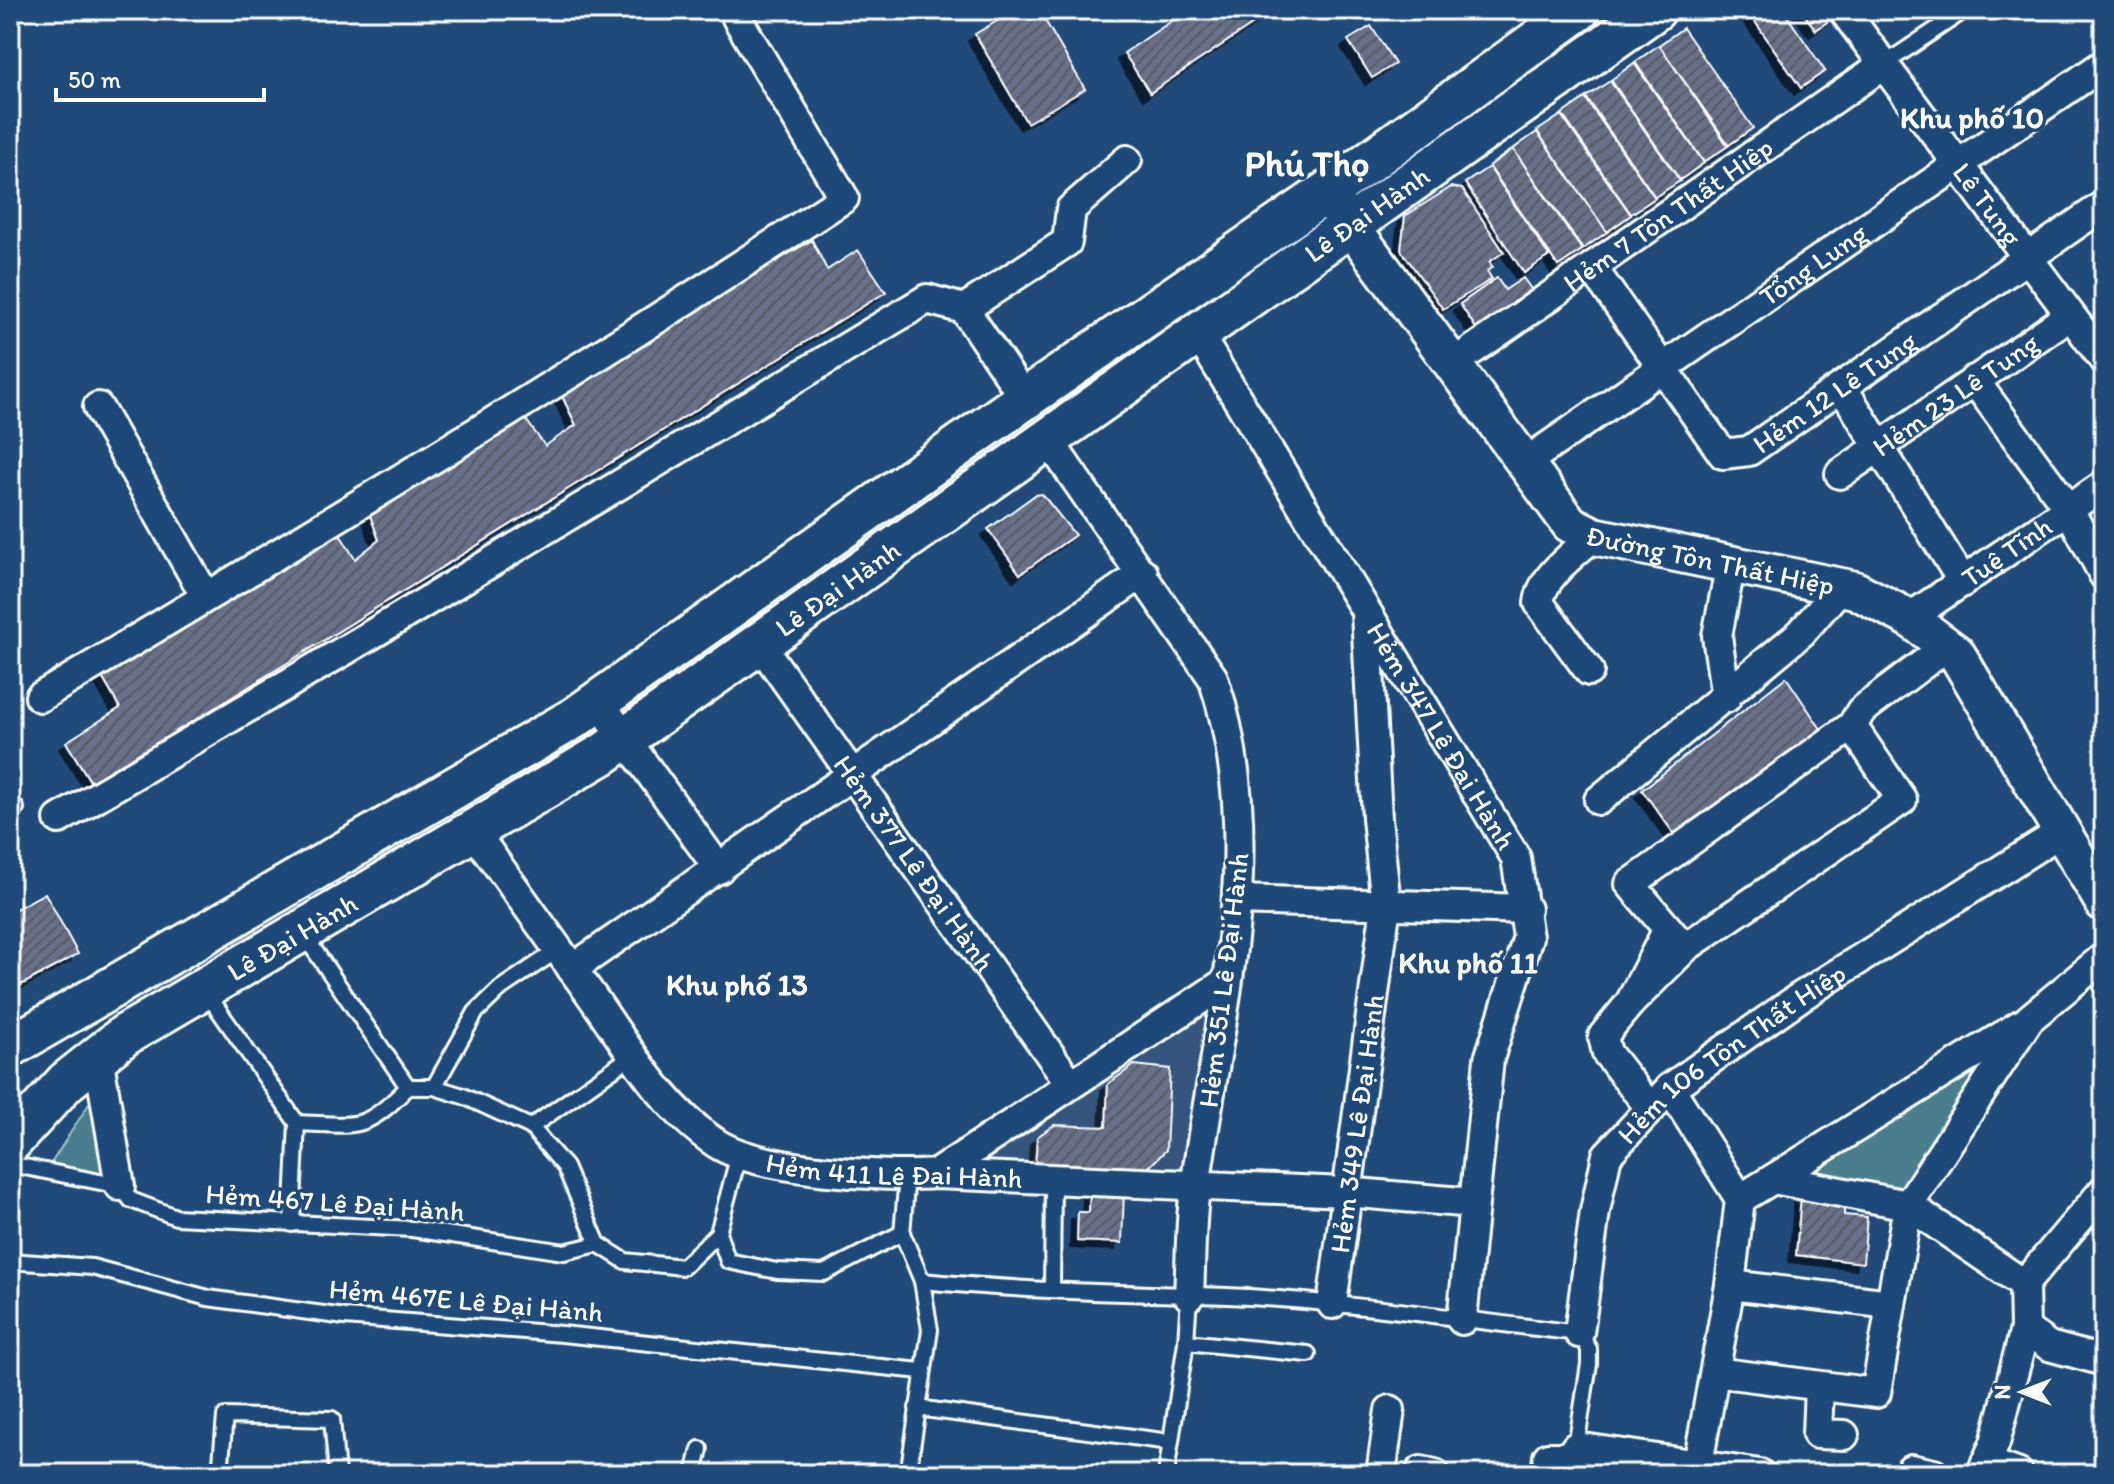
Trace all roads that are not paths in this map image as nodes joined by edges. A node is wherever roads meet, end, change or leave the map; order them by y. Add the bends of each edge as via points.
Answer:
1 (1579, 10) edge
2 (1655, 10) edge
3 (1843, 10) edge
4 (1965, 10) edge
5 (737, 18) dead end
6 (2104, 64) edge
7 (1883, 65) junction
8 (1127, 160) dead end
9 (1957, 165) junction
10 (1327, 192) junction
11 (2104, 205) edge
12 (1351, 227) junction
13 (2027, 261) junction
14 (1593, 269) junction
15 (964, 309) junction
16 (2070, 315) junction
17 (1198, 334) junction
18 (2104, 360) edge
19 (1451, 365) junction
20 (1664, 369) junction
21 (1974, 380) junction
22 (1842, 387) junction
23 (1025, 399) junction
24 (98, 407) dead end
25 (1049, 441) junction
26 (1877, 448) junction
27 (1523, 464) junction
28 (1840, 474) dead end
29 (2104, 485) edge
30 (2068, 508) junction
31 (1594, 536) junction
32 (1731, 563) junction
33 (1143, 573) junction
34 (2104, 575) edge
35 (1963, 582) junction
36 (1840, 588) junction
37 (206, 597) junction
38 (1365, 609) junction
39 (1909, 618) junction
40 (760, 644) junction
41 (1947, 646) junction
42 (1589, 671) dead end
43 (40, 697) dead end
44 (1726, 698) junction
45 (599, 702) junction
46 (1852, 726) junction
47 (625, 738) junction
48 (854, 777) junction
49 (1599, 800) dead end
50 (59, 819) dead end
51 (474, 832) junction
52 (2061, 832) junction
53 (719, 869) junction
54 (1237, 900) junction
55 (2104, 903) edge
56 (1386, 905) junction
57 (1526, 909) junction
58 (301, 931) junction
59 (1676, 939) junction
60 (2104, 957) edge
61 (565, 959) junction
62 (1226, 982) junction
63 (204, 989) junction
64 (2029, 1019) junction
65 (10, 1047) edge
66 (98, 1055) junction
67 (633, 1055) junction
68 (1070, 1083) junction
69 (408, 1087) junction
70 (434, 1087) junction
71 (1670, 1088) junction
72 (1651, 1109) junction
73 (297, 1123) junction
74 (531, 1127) junction
75 (10, 1143) edge
76 (739, 1154) junction
77 (10, 1164) edge
78 (936, 1174) junction
79 (907, 1176) junction
80 (1773, 1179) junction
81 (1053, 1182) junction
82 (120, 1186) junction
83 (1195, 1186) junction
84 (2104, 1190) edge
85 (1346, 1192) junction
86 (1740, 1199) junction
87 (1473, 1203) junction
88 (1908, 1205) junction
89 (292, 1224) junction
90 (718, 1233) junction
91 (902, 1233) junction
92 (598, 1244) junction
93 (10, 1261) edge
94 (922, 1281) junction
95 (2024, 1284) junction
96 (1730, 1285) junction
97 (1052, 1290) junction
98 (1189, 1296) junction
99 (1332, 1304) junction
100 (1891, 1304) junction
101 (1462, 1320) junction
102 (2025, 1329) junction
103 (1579, 1333) junction
104 (1186, 1342) junction
105 (1308, 1354) dead end
106 (2104, 1361) edge
107 (921, 1371) junction
108 (1715, 1372) junction
109 (1819, 1386) junction
110 (917, 1408) junction
111 (1390, 1410) dead end
112 (1844, 1435) dead end
113 (1170, 1442) junction
114 (1576, 1447) junction
115 (700, 1449) dead end
116 (1698, 1464) junction
117 (1984, 1468) edge
118 (1171, 1473) edge
119 (220, 1474) edge
120 (337, 1474) edge
121 (694, 1474) edge
122 (908, 1474) edge
123 (1381, 1474) edge
124 (1546, 1474) edge
125 (1760, 1474) edge
126 (2019, 1474) edge

1 - 10 main road, Lê Đại Hành
2 - 12 main road, Lê Đại Hành
3 - 7 street, Lê Tung
4 - 7 lane
5 - 37 street via 844,198 691,299
6 - 9 street, Tổng Lung
7 - 9 street, Lê Tung
7 - 14 street, Hẻm 7 Tôn Thất Hiệp
8 - 15 street via 1071,209 1067,242
9 - 13 street, Lê Tung
9 - 20 street, Tổng Lung
10 - 12 street, Đường Tôn Thất Hiệp
10 - 23 main road, Lê Đại Hành
11 - 13 street, Hẻm 12 Lê Tung
12 - 17 main road, Lê Đại Hành
12 - 19 street, Đường Tôn Thất Hiệp
13 - 16 street, Lê Tung
13 - 22 street, Hẻm 12 Lê Tung
14 - 19 street, Hẻm 7 Tôn Thất Hiệp
14 - 20 street
15 - 23 street
15 - 50 street via 927,299
16 - 18 street, Lê Tung
16 - 21 street, Hẻm 23 Lê Tung
17 - 25 main road, Lê Đại Hành
17 - 38 street, Hẻm 347 Lê Đại Hành
19 - 27 street, Đường Tôn Thất Hiệp
20 - 22 street, Hẻm 12 Lê Tung via 1723,454 1749,451
20 - 27 street, Tổng Lung
21 - 26 street, Hẻm 23 Lê Tung
21 - 30 street
22 - 26 street
23 - 25 main road
23 - 45 main road, Lê Đại Hành
24 - 37 street
25 - 33 street, Hẻm 351 Lê Đại Hành
25 - 40 main road, Lê Đại Hành
26 - 28 street, Hẻm 23 Lê Tung
26 - 35 street
27 - 31 street, Đường Tôn Thất Hiệp via 1560,515
29 - 30 street, Tuệ Tĩnh
30 - 34 street
30 - 35 street, Tuệ Tĩnh
31 - 32 street, Đường Tôn Thất Hiệp
31 - 42 street via 1553,575 1539,603
32 - 36 street, Đường Tôn Thất Hiệp
32 - 44 street via 1717,636
33 - 48 street
33 - 54 street, Hẻm 351 Lê Đại Hành via 1213,678 1227,720 1240,805
35 - 39 street, Tuệ Tĩnh
36 - 39 street, Đường Tôn Thất Hiệp via 1855,590
36 - 44 street via 1801,633
37 - 43 street
38 - 56 street, Hẻm 349 Lê Đại Hành
38 - 57 street, Hẻm 347 Lê Đại Hành via 1516,858
39 - 41 street, Đường Tôn Thất Hiệp
40 - 47 main road, Lê Đại Hành
40 - 48 street, Hẻm 377 Lê Đại Hành
41 - 46 street via 1861,711
41 - 52 street, Đường Tôn Thất Hiệp via 2008,737
44 - 49 street
45 - 47 street
45 - 65 main road, Lê Đại Hành
46 - 59 street via 1630,884
46 - 59 street via 1902,800
47 - 51 main road, Lê Đại Hành
47 - 53 street
48 - 53 street
48 - 68 street, Hẻm 377 Lê Đại Hành
51 - 58 main road, Lê Đại Hành
51 - 61 street, Hẻm 411 Lê Đại Hành
52 - 55 street, Đường Tôn Thất Hiệp
52 - 71 street, Hẻm 106 Tôn Thất Hiệp via 1800,997
53 - 61 street
54 - 56 street
54 - 62 street, Hẻm 351 Lê Đại Hành
56 - 57 street
56 - 85 street, Hẻm 349 Lê Đại Hành
57 - 87 street, Hẻm 347 Lê Đại Hành via 1528,937 1489,1059
58 - 63 main road, Lê Đại Hành
58 - 69 lane
59 - 72 street via 1603,1036 1607,1053
60 - 64 street
61 - 67 street, Hẻm 411 Lê Đại Hành
61 - 70 lane via 501,988 476,1012
62 - 68 street
62 - 83 street, Hẻm 351 Lê Đại Hành
63 - 66 main road, Lê Đại Hành
63 - 73 lane
64 - 80 street
64 - 88 street
66 - 75 main road, Lê Đại Hành
66 - 82 street
67 - 74 lane
67 - 76 street, Hẻm 411 Lê Đại Hành via 692,1124
68 - 78 street
69 - 70 lane
69 - 73 lane via 378,1117 357,1125
70 - 74 lane
71 - 72 street, Hẻm 106 Tôn Thất Hiệp
71 - 86 street
72 - 103 street, Hẻm 106 Tôn Thất Hiệp via 1607,1155
73 - 89 lane
74 - 92 lane via 565,1167
76 - 79 street, Hẻm 411 Lê Đại Hành
76 - 90 lane
77 - 82 lane, Hẻm 467 Lê Đại Hành
78 - 79 street, Hẻm 411 Lê Đại Hành
78 - 81 street, Hẻm 411 Lê Đại Hành
79 - 91 lane
80 - 86 street
80 - 88 street
81 - 83 street, Hẻm 411 Lê Đại Hành
81 - 97 lane
82 - 89 lane, Hẻm 467 Lê Đại Hành via 131,1200 176,1217
83 - 85 street, Hẻm 411 Lê Đại Hành
83 - 98 street, Hẻm 351 Lê Đại Hành
84 - 95 street
85 - 87 street, Hẻm 411 Lê Đại Hành
85 - 99 street, Hẻm 349 Lê Đại Hành
86 - 96 street
87 - 101 street, Hẻm 347 Lê Đại Hành
88 - 95 street
88 - 100 street
89 - 92 lane, Hẻm 467 Lê Đại Hành via 412,1229 564,1252
90 - 91 lane via 728,1261 824,1273
90 - 92 lane via 683,1267 625,1261
91 - 94 lane
93 - 107 lane, Hẻm 467E Lê Đại Hành via 92,1267 208,1298 345,1317
94 - 97 lane
94 - 107 lane via 930,1330
95 - 102 street
96 - 100 street
96 - 108 street
97 - 98 lane
98 - 99 lane
98 - 104 lane, Hẻm 351 Lê Đại Hành
99 - 101 lane
100 - 109 street via 1876,1393
101 - 103 lane
102 - 106 street via 2049,1346
102 - 117 street
103 - 114 lane via 1589,1349 1589,1364
104 - 105 lane
104 - 113 lane, Hẻm 351 Lê Đại Hành
107 - 110 lane
108 - 109 street
108 - 116 street
109 - 112 street via 1817,1434
110 - 113 lane
110 - 122 lane
111 - 123 street
113 - 118 lane, Hẻm 351 Lê Đại Hành
114 - 116 street
114 - 124 street via 1569,1457 1548,1457
115 - 121 lane
116 - 125 street
117 - 126 street
119 - 120 lane via 225,1416 332,1419

